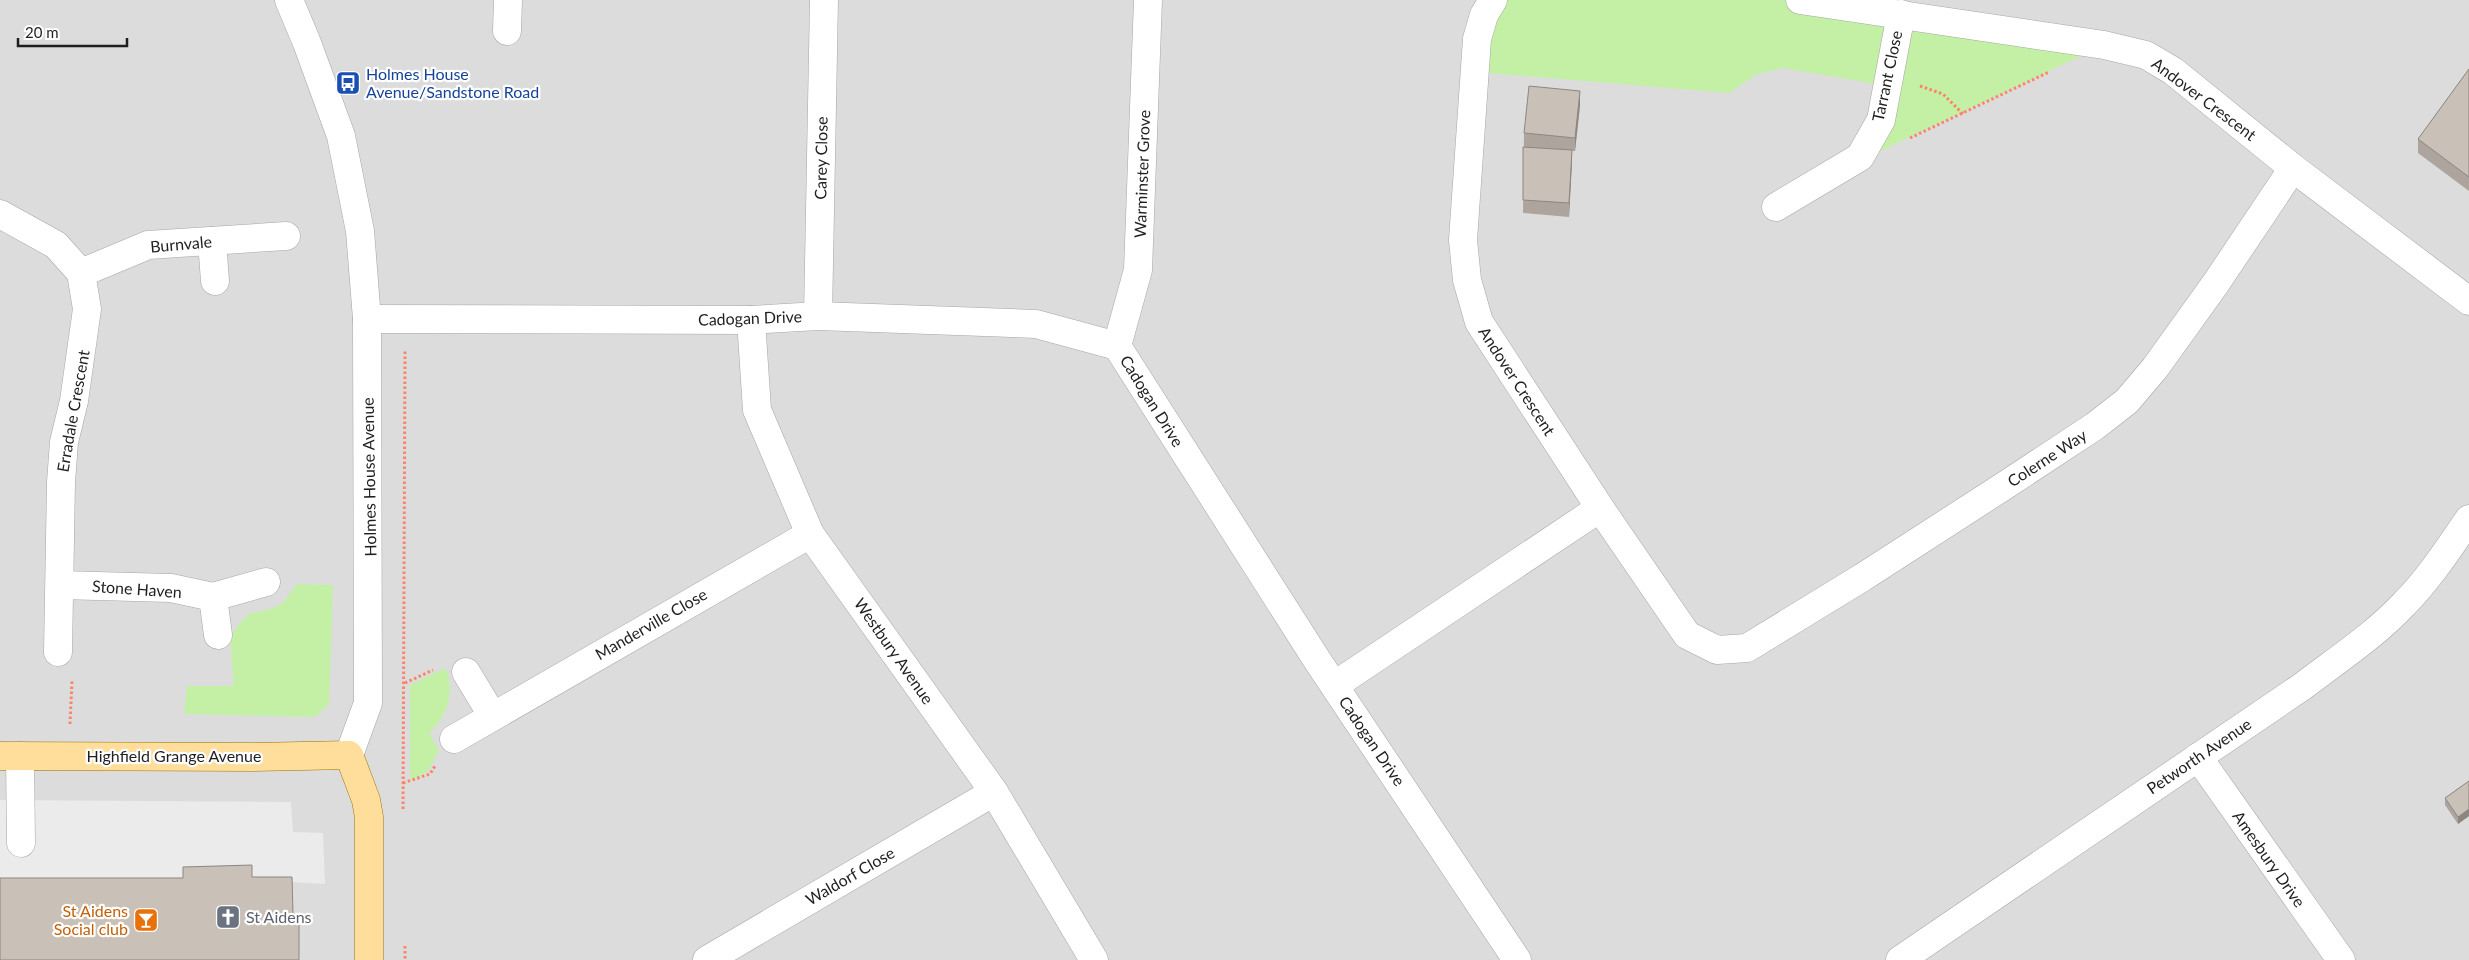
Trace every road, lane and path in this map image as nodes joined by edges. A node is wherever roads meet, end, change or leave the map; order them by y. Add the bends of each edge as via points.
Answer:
1 (289, 0) edge
2 (508, 0) edge
3 (824, 0) edge
4 (1148, 0) edge
5 (1493, 0) edge
6 (1800, 0) edge
7 (1900, 14) junction
8 (507, 32) dead end
9 (2051, 71) dead end
10 (1889, 77) junction
11 (1963, 114) junction
12 (1860, 157) junction
13 (2293, 168) junction
14 (1776, 207) dead end
15 (0, 214) edge
16 (286, 236) dead end
17 (212, 241) junction
18 (81, 273) junction
19 (215, 281) dead end
20 (2469, 301) edge
21 (818, 316) junction
22 (367, 318) junction
23 (405, 319) junction
24 (751, 320) junction
25 (1117, 346) junction
26 (1600, 508) junction
27 (2469, 519) edge
28 (810, 534) junction
29 (266, 582) dead end
30 (60, 584) junction
31 (213, 597) junction
32 (218, 635) dead end
33 (1717, 650) joint
34 (58, 652) joint
35 (466, 672) dead end
36 (1335, 685) junction
37 (492, 715) junction
38 (454, 739) dead end
39 (68, 755) junction
40 (349, 755) junction
41 (10, 756) edge
42 (2198, 757) junction
43 (994, 792) junction
44 (403, 813) dead end
45 (21, 843) dead end
46 (404, 940) dead end
47 (1908, 958) edge
48 (369, 960) edge
49 (405, 960) edge
50 (707, 960) edge
51 (1094, 960) edge
52 (1517, 960) edge
53 (2341, 960) edge

1 - 22 street, Holmes House Avenue via 341,136 360,231
2 - 8 street
3 - 21 street, Carey Close
4 - 25 street, Warminster Grove via 1138,270
5 - 26 street, Andover Crescent via 1484,15 1477,39 1462,240 1468,280 1479,322
6 - 7 street, Andover Crescent
7 - 10 street, Tarrant Close
7 - 13 street, Andover Crescent via 2104,45 2146,55 2172,71
9 - 11 path
10 - 11 path via 1943,94
10 - 12 street, Tarrant Close via 1881,120
11 - 12 path via 1874,154
12 - 14 street, Tarrant Close
13 - 20 street, Andover Crescent
13 - 33 street, Colerne Way via 2183,329 2127,401 2095,426 1863,578 1747,648
15 - 18 street via 56,245
16 - 17 street, Burnvale
17 - 18 street, Burnvale via 148,245
17 - 19 street
18 - 30 street, Erradale Crescent via 87,309 74,401 64,442
21 - 24 street, Cadogan Drive
21 - 25 street, Cadogan Drive via 1036,324
22 - 23 street, Cadogan Drive
22 - 40 street, Holmes House Avenue via 368,703
23 - 24 street, Cadogan Drive
23 - 44 path
24 - 28 street, Westbury Avenue via 757,410
25 - 36 street, Cadogan Drive
26 - 33 street, Andover Crescent via 1687,635
26 - 36 street
27 - 42 street, Petworth Avenue via 2404,604 2303,686
28 - 37 street, Manderville Close
28 - 43 street, Westbury Avenue
29 - 31 street, Stone Haven
30 - 31 street, Stone Haven via 171,588
30 - 34 street, Erradale Crescent
31 - 32 street
34 - 39 path via 73,656
35 - 37 street
36 - 52 street, Cadogan Drive
37 - 38 street, Manderville Close
39 - 40 main road, Highfield Grange Avenue
39 - 41 main road, Highfield Grange Avenue
40 - 48 main road via 369,817
41 - 45 street
42 - 47 street, Petworth Avenue
42 - 53 street, Amesbury Drive
43 - 50 street, Waldorf Close
43 - 51 street, Westbury Avenue
46 - 49 path

